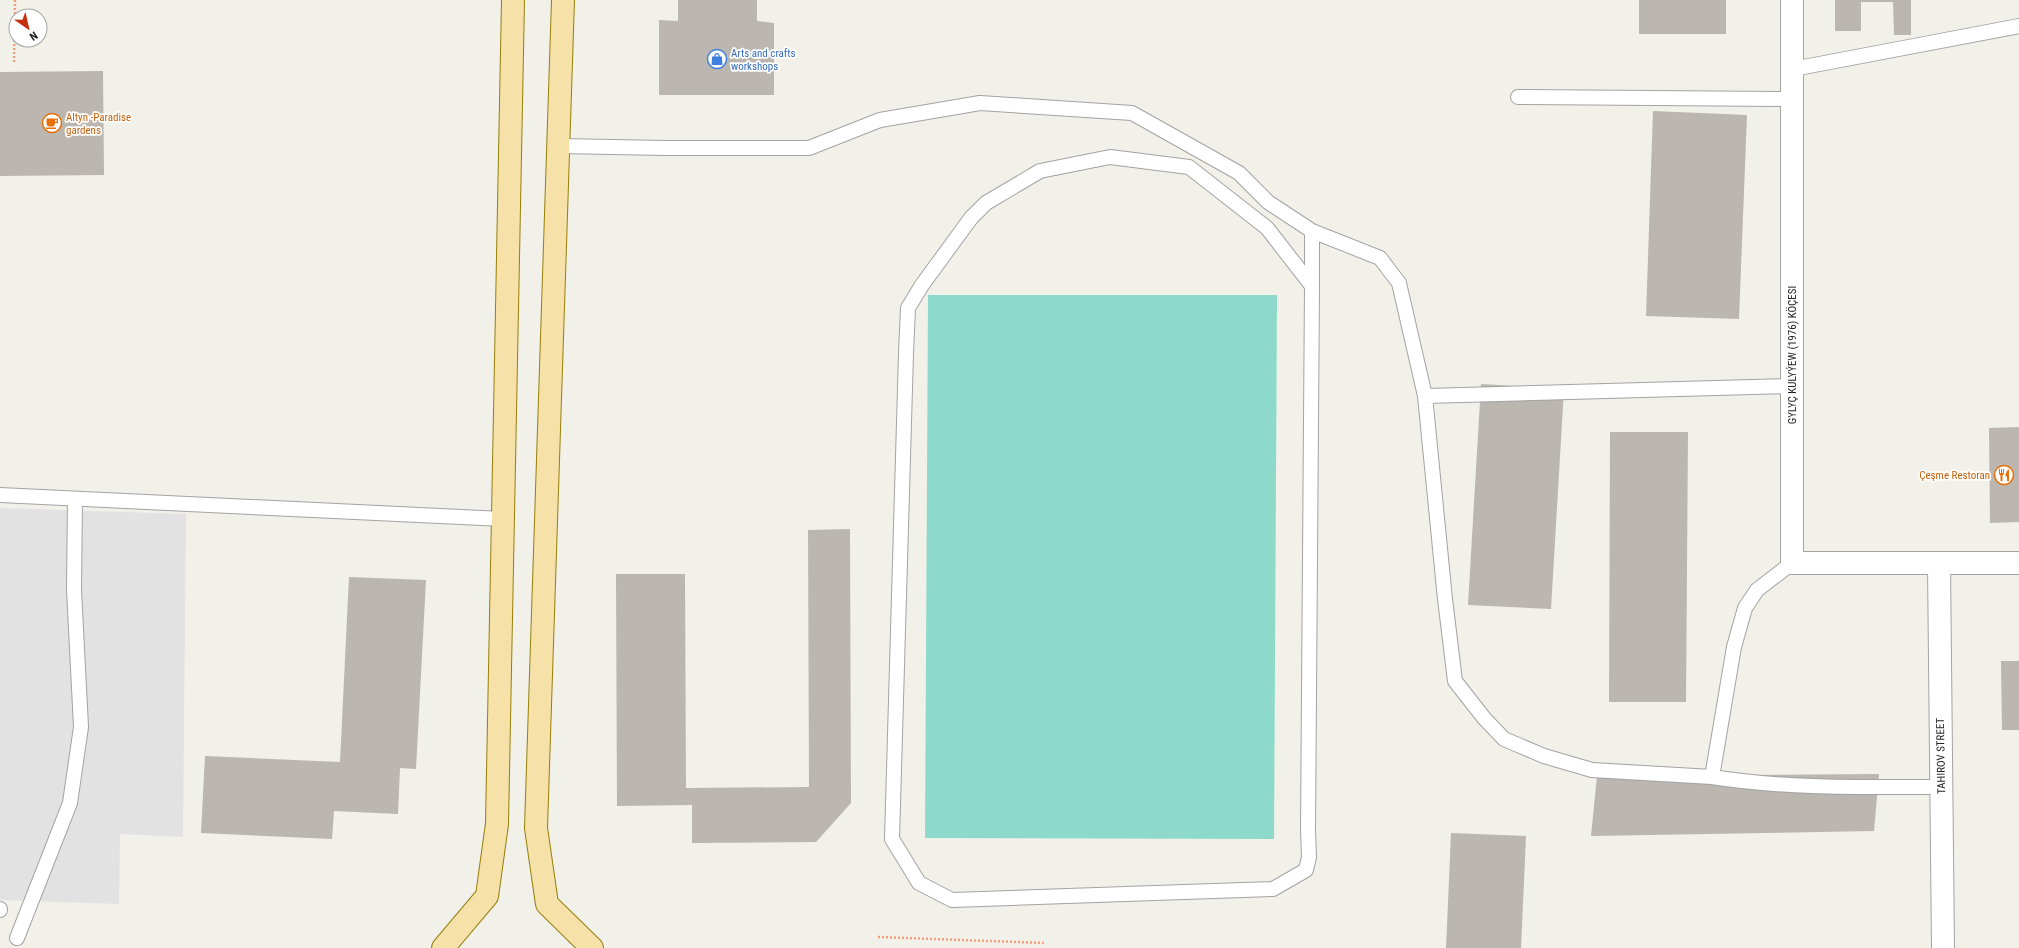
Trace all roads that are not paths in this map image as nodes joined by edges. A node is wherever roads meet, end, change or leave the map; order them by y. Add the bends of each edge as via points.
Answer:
1 (512, 0) edge
2 (563, 0) edge
3 (1792, 0) edge
4 (2019, 26) edge
5 (1793, 69) junction
6 (1518, 97) dead end
7 (1792, 99) junction
8 (558, 146) junction
9 (1312, 231) junction
10 (1312, 286) junction
11 (1792, 386) junction
12 (1425, 396) junction
13 (0, 495) edge
14 (75, 499) junction
15 (503, 519) junction
16 (1792, 563) junction
17 (2019, 563) edge
18 (1939, 564) junction
19 (1712, 777) junction
20 (1941, 787) junction
21 (17, 938) dead end
22 (443, 948) edge
23 (592, 948) edge
24 (1943, 948) edge

1 - 15 main road
2 - 8 main road
3 - 5 street, GYLYÇ KULYÝEW (1976) KÖÇESI
4 - 5 lane
5 - 7 street, GYLYÇ KULYÝEW (1976) KÖÇESI
6 - 7 lane
7 - 11 street, GYLYÇ KULYÝEW (1976) KÖÇESI
8 - 9 lane via 808,148 880,120 980,103 1132,113 1239,173 1268,202
8 - 23 main road via 536,828 548,904
9 - 10 lane
9 - 12 lane via 1380,258 1399,284
10 - 10 lane via 1309,857 1306,870 1273,889 952,900 919,883 892,839 908,308 922,285 971,218 986,203 1040,171 1110,157 1189,167 1267,228
11 - 12 lane
11 - 16 street, GYLYÇ KULYÝEW (1976) KÖÇESI
12 - 19 lane via 1455,681 1484,718 1504,738 1544,756 1592,770
13 - 14 lane
14 - 15 lane
14 - 21 lane via 74,590 80,735 70,803
15 - 22 main road via 497,824 487,896
16 - 18 street
16 - 19 lane via 1758,590 1745,608 1733,654
17 - 18 street
18 - 20 street, TAHIROV STREET
19 - 20 lane via 1837,787
20 - 24 street, TAHIROV STREET

